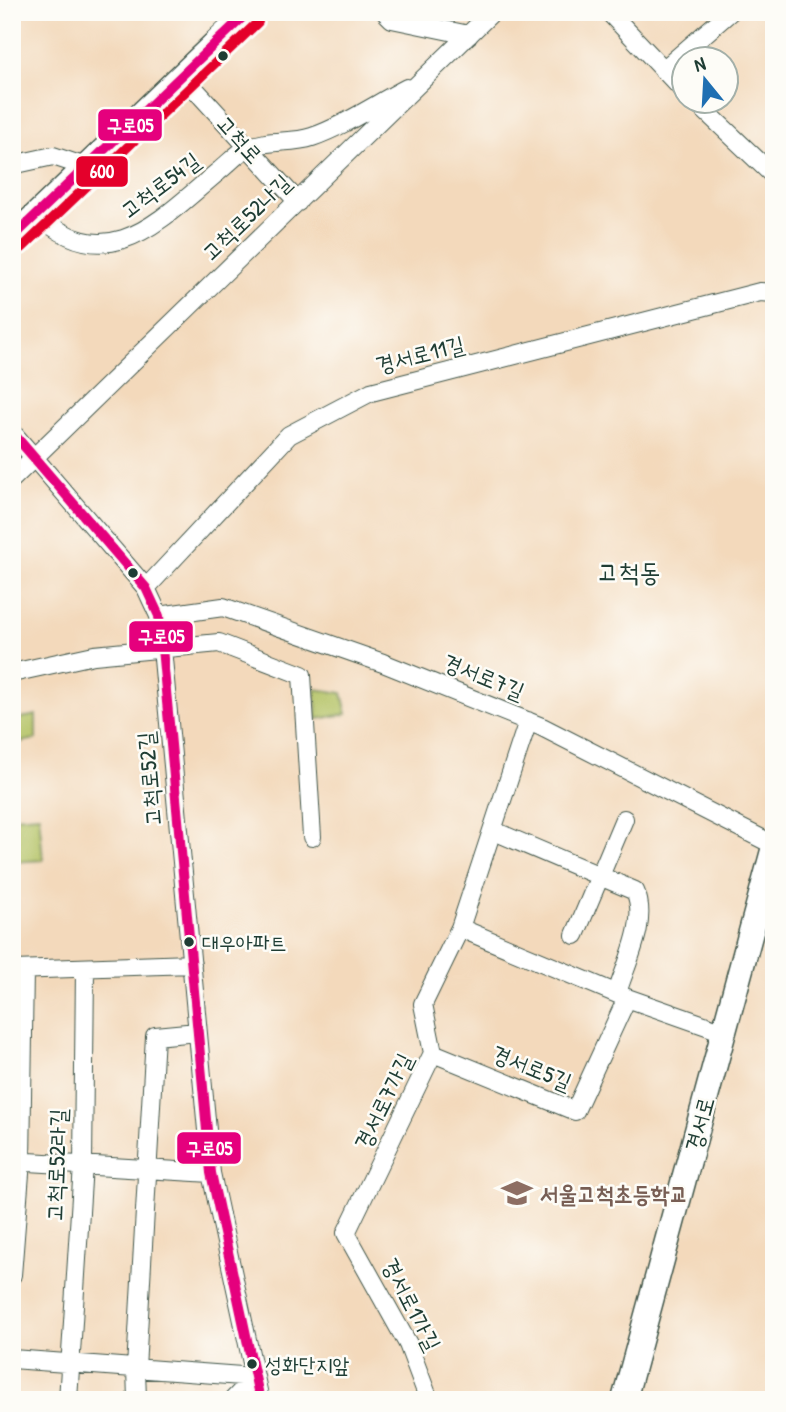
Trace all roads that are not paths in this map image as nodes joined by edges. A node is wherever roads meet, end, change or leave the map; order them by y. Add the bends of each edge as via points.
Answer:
1 (248, 12) edge
2 (385, 12) edge
3 (492, 12) edge
4 (609, 12) edge
5 (730, 12) edge
6 (469, 35) junction
7 (663, 70) junction
8 (182, 75) junction
9 (670, 77) edge
10 (425, 78) junction
11 (711, 116) edge
12 (248, 148) junction
13 (12, 165) edge
14 (86, 167) junction
15 (774, 176) edge
16 (298, 202) junction
17 (37, 214) junction
18 (12, 238) edge
19 (774, 293) edge
20 (12, 432) edge
21 (35, 458) junction
22 (12, 479) edge
23 (146, 587) junction
24 (159, 616) junction
25 (162, 647) junction
26 (12, 673) edge
27 (528, 720) junction
28 (624, 819) dead end
29 (494, 831) junction
30 (312, 837) dead end
31 (774, 846) edge
32 (599, 875) junction
33 (460, 928) junction
34 (575, 935) dead end
35 (192, 964) junction
36 (85, 968) junction
37 (18, 970) edge
38 (622, 996) junction
39 (197, 1032) junction
40 (724, 1032) junction
41 (433, 1053) junction
42 (16, 1161) edge
43 (83, 1165) junction
44 (148, 1169) junction
45 (211, 1173) junction
46 (346, 1233) joint
47 (12, 1275) edge
48 (12, 1359) edge
49 (70, 1363) junction
50 (136, 1368) junction
51 (255, 1377) junction
52 (68, 1400) edge
53 (138, 1400) edge
54 (233, 1400) edge
55 (260, 1400) edge
56 (429, 1400) edge
57 (624, 1400) edge

1 - 8 main road
2 - 6 street via 392,19
3 - 6 street, 고척로52나길
4 - 7 street
5 - 7 street
6 - 10 street, 고척로52나길
7 - 9 street
8 - 12 street, 고척로
8 - 14 main road
10 - 12 street, 고척로54길 via 311,138
10 - 16 street, 고척로52나길
11 - 15 street
12 - 16 street, 고척로
12 - 17 street, 고척로54길 via 150,227 128,239 106,244 83,241 58,233
13 - 14 street via 53,156
14 - 17 main road
16 - 21 street, 고척로52나길
17 - 18 main road
19 - 23 street, 경서로11길 via 761,292 371,392 289,435
20 - 21 street, 고척로52길
21 - 22 street, 고척로52나길
21 - 23 street, 고척로52길
23 - 24 street, 고척로52길
24 - 25 street, 고척로52길
24 - 27 street, 경서로7길 via 223,607
25 - 26 street via 94,655
25 - 30 street via 219,643 302,675
25 - 35 street, 고척로52길
27 - 29 street, 경서로7가길
27 - 31 street, 경서로7길
28 - 32 street
29 - 32 street
29 - 33 street, 경서로7가길
31 - 40 main road, 경서로
32 - 34 street
32 - 38 street via 635,891 641,902
33 - 38 street
33 - 41 street, 경서로7가길 via 423,1003
35 - 36 street, 고척로52라길
35 - 39 street, 고척로52길
36 - 37 street, 고척로52라길
36 - 43 street, 고척로52라길
37 - 42 street, 고척로52라길
38 - 40 street
38 - 41 street, 경서로5길 via 575,1111
39 - 44 street via 155,1036
39 - 45 street, 고척로52길
40 - 57 main road, 경서로
41 - 46 street, 경서로7가길
42 - 43 street
42 - 47 street, 고척로52라길
43 - 44 street
43 - 49 street, 고척로52라길
44 - 45 street
44 - 50 street
45 - 51 street, 고척로52길
46 - 56 street, 경서로1가길 via 408,1345
48 - 49 street
49 - 50 street
49 - 52 street, 고척로52라길
50 - 51 street
50 - 53 street
51 - 54 street
51 - 55 street, 고척로52길

